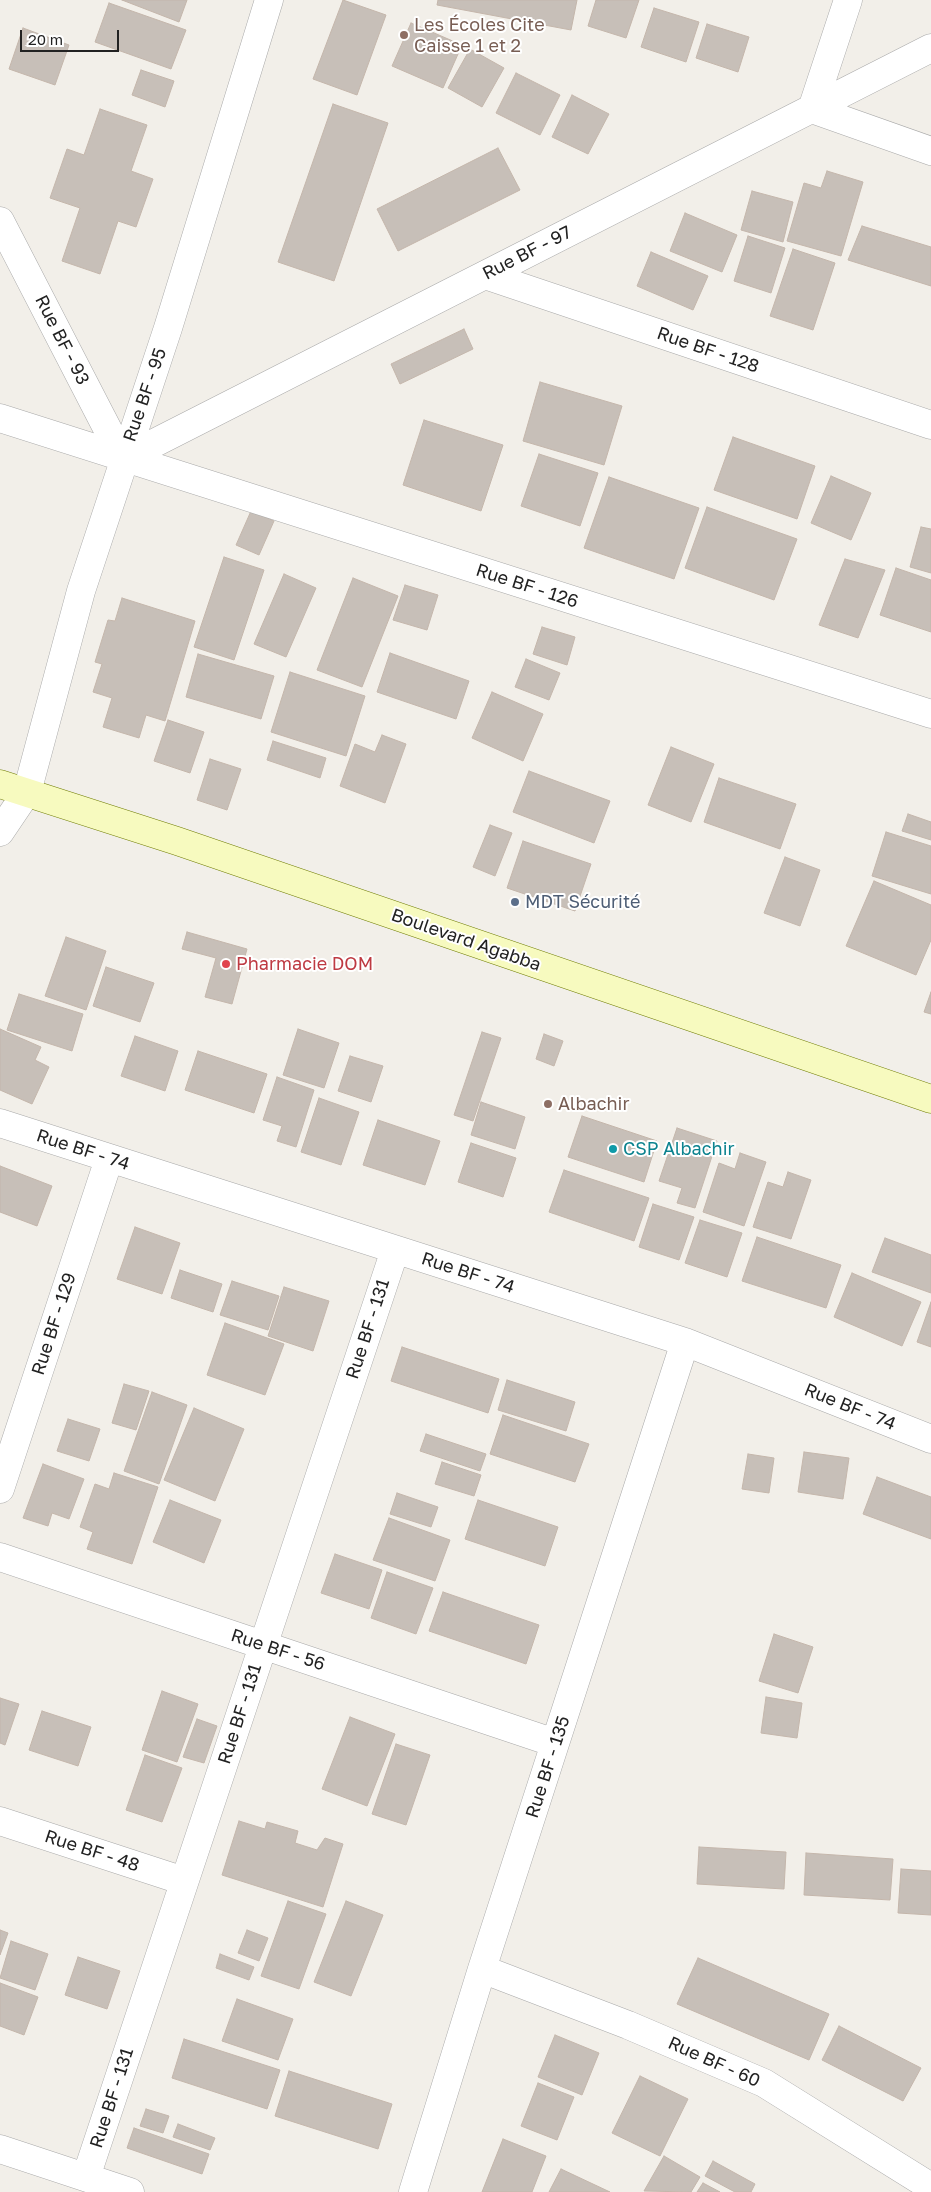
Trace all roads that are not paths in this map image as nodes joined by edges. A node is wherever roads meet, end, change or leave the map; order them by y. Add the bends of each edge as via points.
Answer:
1 (269, 0) edge
2 (848, 0) edge
3 (931, 48) edge
4 (812, 109) junction
5 (931, 151) edge
6 (0, 221) edge
7 (485, 275) junction
8 (0, 418) edge
9 (931, 425) edge
10 (123, 459) junction
11 (931, 714) edge
12 (0, 784) edge
13 (27, 792) junction
14 (0, 832) edge
15 (931, 1099) edge
16 (0, 1123) edge
17 (109, 1159) junction
18 (395, 1250) junction
19 (685, 1342) junction
20 (931, 1439) edge
21 (0, 1490) edge
22 (0, 1557) edge
23 (263, 1645) junction
24 (556, 1743) junction
25 (0, 1821) edge
26 (184, 1881) junction
27 (482, 1969) junction
28 (0, 2149) edge
29 (86, 2177) junction
30 (931, 2187) edge
31 (130, 2192) edge
32 (413, 2192) edge

1 - 10 street, Rue BF - 95 via 168,328
2 - 4 street
3 - 4 street, Rue BF - 97
4 - 5 street
4 - 7 street, Rue BF - 97
6 - 10 street, Rue BF - 93
7 - 9 street, Rue BF - 128
7 - 10 street, Rue BF - 97
8 - 10 street, Rue BF - 126
10 - 11 street, Rue BF - 126
10 - 13 street, Rue BF - 95 via 81,591
12 - 13 main road, Boulevard Agabba
13 - 14 street, Rue BF - 95
13 - 15 main road, Boulevard Agabba
16 - 17 street, Rue BF - 74
17 - 18 street, Rue BF - 74
17 - 21 street, Rue BF - 129
18 - 19 street, Rue BF - 74
18 - 23 street, Rue BF - 131
19 - 20 street, Rue BF - 74
19 - 24 street, Rue BF - 135
22 - 23 street, Rue BF - 56
23 - 24 street, Rue BF - 56
23 - 26 street, Rue BF - 131
24 - 27 street, Rue BF - 135
25 - 26 street, Rue BF - 48
26 - 29 street, Rue BF - 131
27 - 30 street, Rue BF - 60 via 628,2025 764,2083
27 - 32 street, Rue BF - 135
28 - 29 street
29 - 31 street

